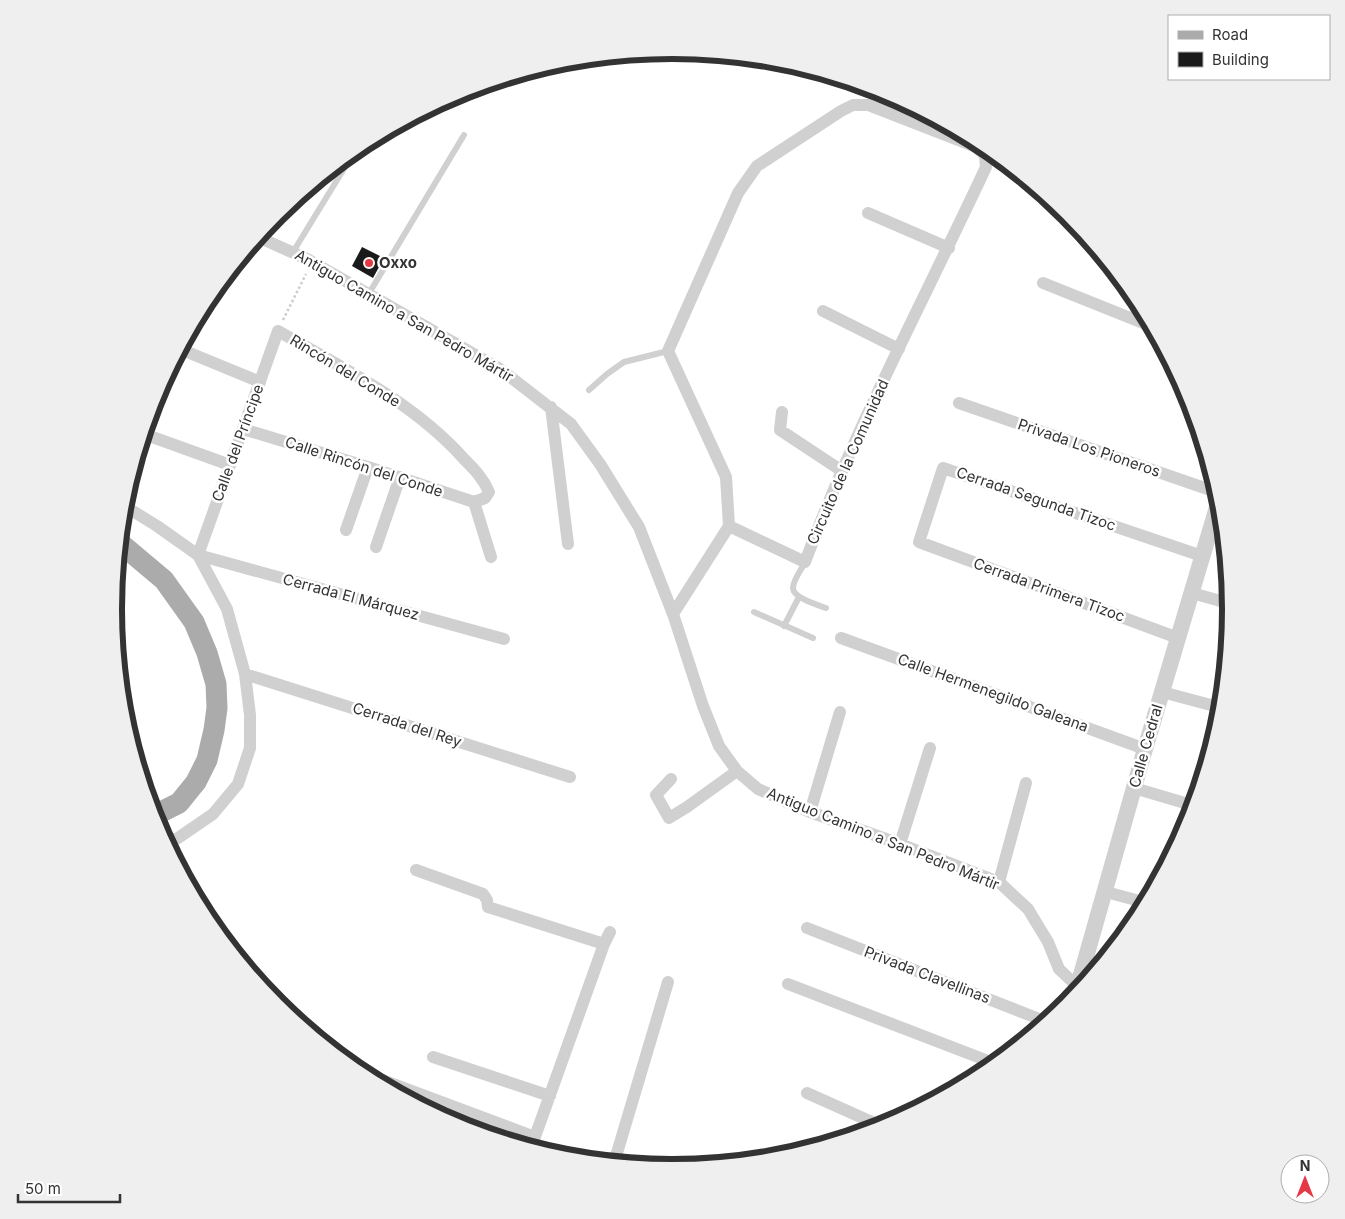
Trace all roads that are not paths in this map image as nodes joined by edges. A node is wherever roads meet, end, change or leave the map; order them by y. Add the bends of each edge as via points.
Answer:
1 (464, 135) dead end
2 (961, 141) edge
3 (985, 157) edge
4 (345, 168) edge
5 (868, 213) dead end
6 (264, 240) edge
7 (949, 248) junction
8 (293, 252) junction
9 (1043, 283) dead end
10 (368, 295) junction
11 (824, 311) dead end
12 (1141, 321) edge
13 (278, 331) joint
14 (899, 349) junction
15 (668, 351) junction
16 (187, 352) edge
17 (260, 382) junction
18 (589, 390) dead end
19 (959, 403) dead end
20 (551, 407) junction
21 (782, 412) dead end
22 (243, 429) junction
23 (150, 436) edge
24 (230, 466) junction
25 (368, 467) junction
26 (842, 471) junction
27 (400, 477) junction
28 (1210, 490) edge
29 (480, 500) junction
30 (131, 510) edge
31 (1215, 514) edge
32 (729, 526) junction
33 (346, 530) dead end
34 (919, 542) joint
35 (568, 544) dead end
36 (376, 547) dead end
37 (125, 548) edge
38 (198, 555) junction
39 (1202, 556) junction
40 (491, 558) dead end
41 (805, 562) junction
42 (1192, 593) junction
43 (799, 597) junction
44 (1223, 602) edge
45 (826, 608) dead end
46 (754, 612) dead end
47 (673, 614) junction
48 (784, 626) junction
49 (813, 638) dead end
50 (841, 638) dead end
51 (1178, 638) junction
52 (504, 639) dead end
53 (245, 674) junction
54 (1162, 692) junction
55 (1215, 706) edge
56 (840, 712) dead end
57 (930, 748) dead end
58 (1145, 749) junction
59 (737, 771) junction
60 (570, 777) dead end
61 (671, 780) dead end
62 (1026, 783) dead end
63 (1134, 788) junction
64 (1187, 804) edge
65 (161, 812) edge
66 (810, 812) junction
67 (173, 840) edge
68 (900, 844) junction
69 (416, 870) dead end
70 (999, 882) junction
71 (1106, 892) junction
72 (1139, 901) edge
73 (808, 928) dead end
74 (610, 932) dead end
75 (604, 944) junction
76 (1081, 979) edge
77 (668, 982) dead end
78 (788, 984) dead end
79 (1074, 986) edge
80 (1041, 1020) edge
81 (433, 1057) dead end
82 (987, 1061) edge
83 (403, 1089) edge
84 (807, 1093) dead end
85 (550, 1096) junction
86 (872, 1122) edge
87 (524, 1139) edge
88 (533, 1142) edge
89 (616, 1157) edge

1 - 10 lane
2 - 15 street, Circuito de la Comunidad via 868,105 853,105 757,166 738,193
3 - 7 street, Circuito de la Comunidad via 986,167
4 - 8 lane
5 - 7 street
6 - 8 street, Antiguo Camino a San Pedro Mártir
7 - 14 street, Circuito de la Comunidad
8 - 10 street, Antiguo Camino a San Pedro Mártir
9 - 12 street
10 - 20 street, Antiguo Camino a San Pedro Mártir via 500,369
11 - 14 street
13 - 17 street, Calle del Príncipe
13 - 29 street, Rincón del Conde via 381,390 447,440 484,481 488,492
14 - 26 street, Circuito de la Comunidad
15 - 18 lane via 624,362
15 - 32 street via 726,477
16 - 17 street
17 - 22 street, Calle del Príncipe
19 - 28 street, Privada Los Pioneros
20 - 35 street
20 - 47 street, Antiguo Camino a San Pedro Mártir via 571,424 639,527
21 - 26 street via 780,430
22 - 24 street, Calle del Príncipe
22 - 25 street, Calle Rincón del Conde
23 - 24 street
24 - 38 street, Calle del Príncipe
25 - 27 street, Calle Rincón del Conde
25 - 33 street
26 - 41 street, Circuito de la Comunidad
27 - 29 street, Calle Rincón del Conde
27 - 36 street
29 - 40 street, Rincón del Conde
30 - 38 street
31 - 39 street, Calle Cedral
32 - 41 street, Circuito de la Comunidad
32 - 47 street
34 - 39 street, Cerrada Segunda Tizoc via 943,468
34 - 51 street, Cerrada Primera Tizoc
37 - 65 main road via 164,580 189,615 207,653 216,684 217,708 207,760 196,782 179,803
38 - 52 street, Cerrada El Márquez
38 - 53 street via 226,609
39 - 42 street, Calle Cedral
41 - 43 lane via 793,587
42 - 44 street
42 - 51 street, Calle Cedral
43 - 45 lane
43 - 48 lane
46 - 48 lane
47 - 59 street, Antiguo Camino a San Pedro Mártir via 720,746
48 - 49 lane
50 - 58 street, Calle Hermenegildo Galeana
51 - 54 street, Calle Cedral
53 - 60 street, Cerrada del Rey
53 - 67 street via 250,748 238,784 213,814
54 - 55 street
54 - 58 street, Calle Cedral
56 - 66 street
57 - 68 street
58 - 63 street, Calle Cedral
59 - 61 street via 670,818 656,795
59 - 66 street, Antiguo Camino a San Pedro Mártir via 758,789
62 - 70 street
63 - 64 street
63 - 71 street, Calle Cedral
66 - 68 street, Antiguo Camino a San Pedro Mártir
68 - 70 street, Antiguo Camino a San Pedro Mártir
69 - 75 street via 483,894 488,906
70 - 79 street, Antiguo Camino a San Pedro Mártir via 1028,909 1060,969
71 - 72 street
71 - 76 street, Calle Cedral
73 - 80 street, Privada Clavellinas
74 - 75 street
75 - 85 street
77 - 89 street
78 - 82 street
81 - 85 street
83 - 87 street
84 - 86 street
85 - 88 street

